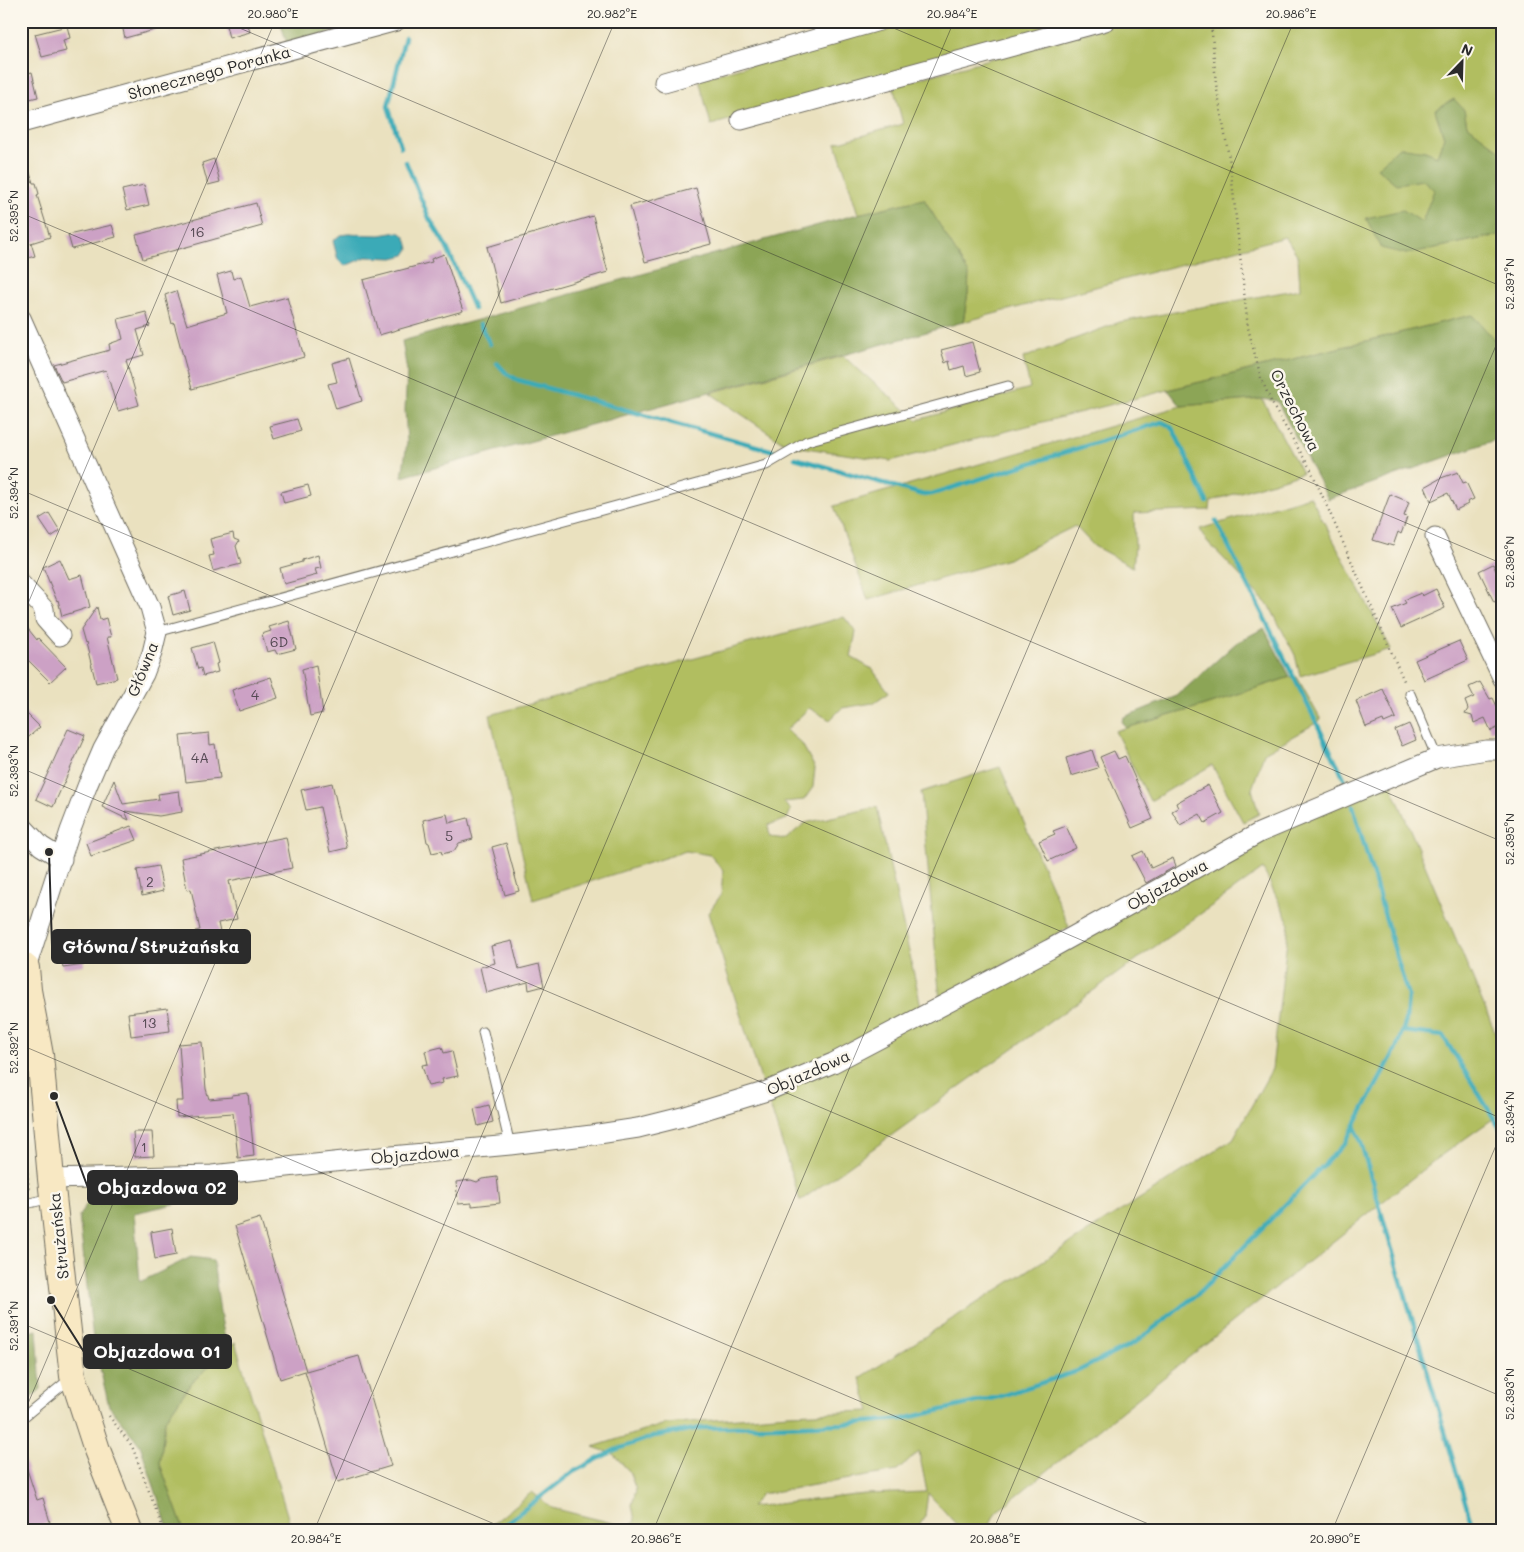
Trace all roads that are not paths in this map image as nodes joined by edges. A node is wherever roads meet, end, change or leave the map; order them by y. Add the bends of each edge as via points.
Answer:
1 (396, 21) edge
2 (879, 21) edge
3 (1105, 21) edge
4 (664, 82) dead end
5 (741, 120) dead end
6 (21, 123) edge
7 (21, 318) edge
8 (1008, 386) dead end
9 (1435, 537) dead end
10 (21, 584) edge
11 (157, 632) junction
12 (60, 636) dead end
13 (1503, 679) edge
14 (1410, 694) road end
15 (1503, 750) edge
16 (1437, 758) junction
17 (21, 824) edge
18 (62, 859) junction
19 (24, 966) edge
20 (483, 1032) dead end
21 (510, 1146) junction
22 (52, 1188) junction
23 (21, 1205) edge
24 (73, 1376) junction
25 (21, 1419) edge
26 (129, 1531) edge

1 - 6 street, Słonecznego Poranka
2 - 4 street
3 - 5 street
7 - 11 street, Główna via 150,607
8 - 11 lane via 807,442 766,465
9 - 13 street
10 - 12 street via 44,609 45,619
11 - 18 street, Główna via 144,674 103,748
14 - 16 lane
15 - 16 street, Objazdowa
16 - 21 street, Objazdowa via 1259,833 1050,949 833,1063 767,1091 638,1128
17 - 18 street via 41,846
18 - 19 street, Główna
19 - 22 main road, Strużańska via 40,1055
20 - 21 lane
21 - 22 street, Objazdowa
22 - 23 lane
22 - 24 main road, Strużańska
24 - 25 lane
24 - 26 main road, Strużańska via 97,1450

